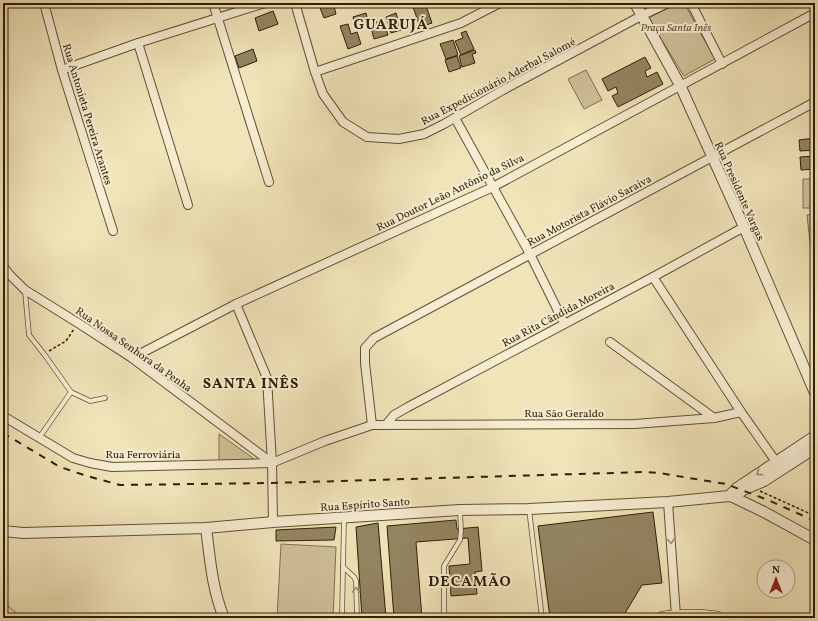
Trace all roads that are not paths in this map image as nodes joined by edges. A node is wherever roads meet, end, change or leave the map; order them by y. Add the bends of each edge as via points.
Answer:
1 (44, 3) edge
2 (213, 3) edge
3 (265, 3) edge
4 (295, 3) edge
5 (500, 3) edge
6 (634, 3) edge
7 (668, 3) edge
8 (691, 3) edge
9 (815, 13) edge
10 (642, 16) junction
11 (217, 17) junction
12 (138, 43) junction
13 (722, 64) junction
14 (62, 70) junction
15 (315, 72) junction
16 (680, 85) junction
17 (815, 102) edge
18 (455, 118) junction
19 (712, 157) junction
20 (269, 182) dead end
21 (493, 187) junction
22 (188, 205) dead end
23 (744, 227) junction
24 (113, 231) dead end
25 (530, 254) junction
26 (4, 270) edge
27 (653, 277) junction
28 (25, 290) junction
29 (236, 304) junction
30 (564, 323) junction
31 (610, 342) dead end
32 (132, 358) junction
33 (72, 392) junction
34 (815, 393) edge
35 (105, 398) dead end
36 (740, 412) junction
37 (3, 416) edge
38 (714, 418) junction
39 (372, 425) junction
40 (386, 425) junction
41 (815, 436) edge
42 (39, 438) junction
43 (815, 448) edge
44 (272, 463) junction
45 (779, 465) junction
46 (731, 496) junction
47 (668, 502) junction
48 (528, 509) junction
49 (460, 510) junction
50 (344, 518) junction
51 (273, 522) junction
52 (206, 528) junction
53 (3, 531) edge
54 (815, 540) edge
55 (343, 567) junction
56 (3, 610) edge
57 (669, 617) edge
58 (12, 618) edge
59 (224, 618) edge
60 (342, 618) edge
61 (357, 618) edge
62 (444, 618) edge
63 (542, 618) edge
64 (717, 618) edge

1 - 14 street, Rua Antonieta Pereira Arantes
2 - 11 street
3 - 11 street
4 - 15 street, Rua Expedicionário Aderbal Salomé
5 - 15 street via 461,23
6 - 10 street, Rua Presidente Vargas
7 - 10 street, Rua Expedicionário Aderbal Salomé
8 - 13 street
9 - 13 street, Rua Doutor Leão Antônio da Silva
10 - 16 street, Rua Presidente Vargas
10 - 18 street, Rua Expedicionário Aderbal Salomé
11 - 12 street
11 - 20 street
12 - 14 street
12 - 22 street
13 - 16 street, Rua Doutor Leão Antônio da Silva
14 - 24 street, Rua Antonieta Pereira Arantes
15 - 18 street, Rua Expedicionário Aderbal Salomé via 323,94 343,122 367,137 400,139 424,134
16 - 19 street, Rua Presidente Vargas
16 - 21 street, Rua Doutor Leão Antônio da Silva
17 - 19 street, Rua Motorista Flávio Saraiva
18 - 21 street
19 - 23 street, Rua Presidente Vargas
19 - 25 street, Rua Motorista Flávio Saraiva
21 - 25 street
21 - 29 street, Rua Doutor Leão Antônio da Silva
23 - 27 street, Rua Rita Cândida Moreira
23 - 34 street, Rua Presidente Vargas
25 - 30 street
25 - 39 street, Rua Motorista Flávio Saraiva via 374,338 365,348
26 - 28 street, Rua Nossa Senhora da Penha
27 - 30 street, Rua Rita Cândida Moreira
27 - 36 street
28 - 32 street, Rua Nossa Senhora da Penha
28 - 33 lane via 29,335
29 - 32 street, Rua Doutor Leão Antônio da Silva
29 - 44 street via 267,378
30 - 40 street, Rua Rita Cândida Moreira via 394,415
31 - 38 street
32 - 44 street, Rua Nossa Senhora da Penha
33 - 35 lane via 90,401
33 - 42 lane
36 - 38 street, Rua São Geraldo
36 - 45 street
37 - 42 street, Rua Ferroviária
38 - 40 street, Rua São Geraldo via 635,424
39 - 40 street, Rua São Geraldo
39 - 44 street, Rua São Geraldo
41 - 45 street
42 - 44 street, Rua Ferroviária via 73,458 112,468
43 - 45 street
44 - 51 street
45 -> 46 street via 736,488
45 - 46 street via 764,481
46 - 47 street, Rua Espírito Santo
46 - 54 street
47 - 48 street, Rua Espírito Santo
47 -> 57 street
48 - 49 street, Rua Espírito Santo
48 - 63 lane
49 - 50 street, Rua Espírito Santo
49 - 62 lane via 460,540 444,566
50 - 51 street, Rua Espírito Santo
50 - 55 lane
51 - 52 street, Rua Espírito Santo
52 - 53 street, Rua Espírito Santo via 22,533
52 - 59 street via 214,585
55 - 60 lane
61 -> 55 lane via 356,581
56 - 58 main road
57 - 64 main road

